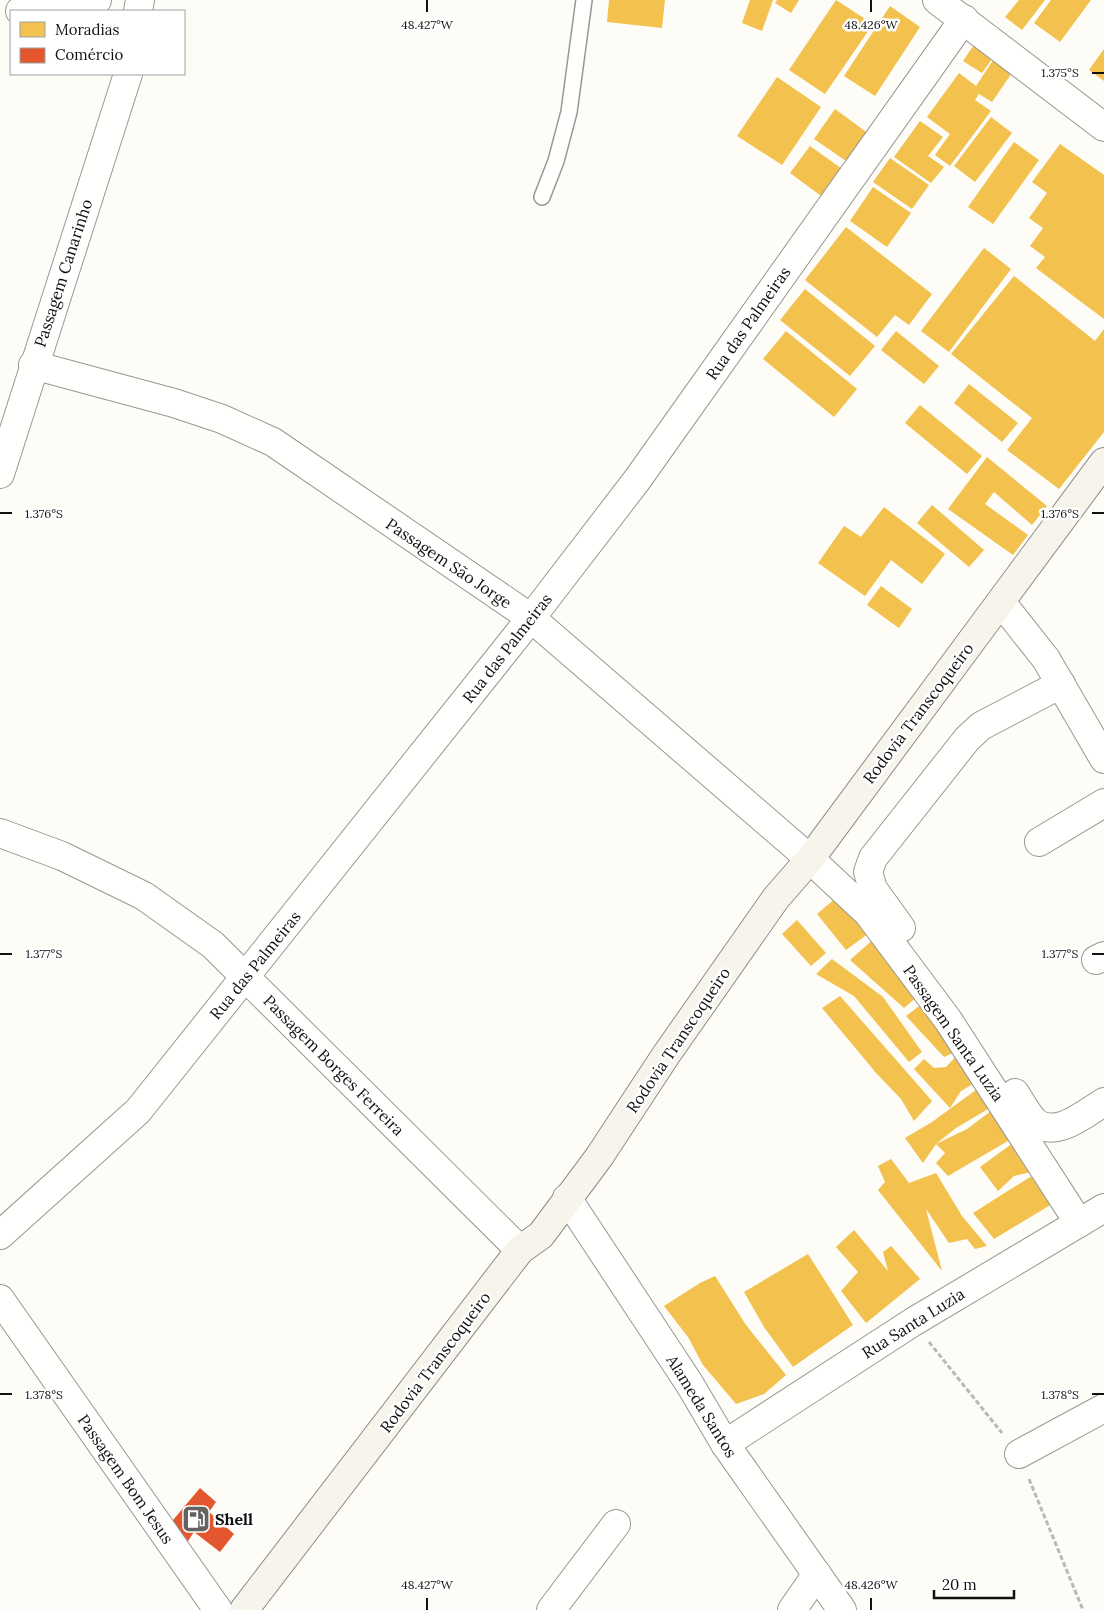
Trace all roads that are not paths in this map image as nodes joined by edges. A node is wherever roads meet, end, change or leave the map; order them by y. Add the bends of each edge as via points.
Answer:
1 (97, 0) edge
2 (584, 0) edge
3 (937, 0) edge
4 (59, 2) edge
5 (24, 10) edge
6 (964, 19) junction
7 (128, 75) edge
8 (1104, 127) edge
9 (542, 197) dead end
10 (33, 365) junction
11 (1104, 462) edge
12 (0, 474) edge
13 (1001, 602) junction
14 (531, 618) junction
15 (1061, 684) junction
16 (1104, 759) edge
17 (1104, 803) edge
18 (0, 833) edge
19 (1039, 842) dead end
20 (810, 859) junction
21 (246, 976) junction
22 (1104, 1102) edge
23 (567, 1198) junction
24 (1104, 1208) edge
25 (1079, 1223) junction
26 (0, 1235) edge
27 (520, 1250) junction
28 (0, 1299) edge
29 (1104, 1408) edge
30 (724, 1444) junction
31 (1019, 1454) dead end
32 (616, 1524) dead end
33 (817, 1574) junction
34 (218, 1610) edge
35 (244, 1610) edge
36 (551, 1610) edge
37 (792, 1610) edge
38 (842, 1610) edge

1 - 4 street
2 - 9 lane via 569,112
3 - 6 street
4 - 5 street
6 - 8 street
6 - 14 street, Rua das Palmeiras via 637,480
7 - 10 street, Passagem Canarinho
10 - 12 street, Passagem Canarinho
10 - 14 street, Passagem São Jorge via 174,403 222,419 273,442
11 - 13 main road, Rodovia Transcoqueiro
13 - 15 street via 1046,659
13 - 20 main road, Rodovia Transcoqueiro
14 - 20 street, Passagem São Jorge
14 - 21 street, Rua das Palmeiras
15 - 16 street
15 - 22 street via 981,726 967,738 874,858 868,872 874,889 1033,1120 1046,1128 1059,1128
17 - 19 street
18 - 21 street, Passagem Borges Ferreira via 62,856 144,896 213,945
20 - 23 main road, Rodovia Transcoqueiro via 776,898 666,1055 600,1157
20 - 25 street, Passagem Santa Luzia via 868,912 937,1005
21 - 26 street, Rua das Palmeiras via 138,1111
21 - 27 street, Passagem Borges Ferreira
23 - 27 main road, Rodovia Transcoqueiro via 540,1235
23 - 30 street, Alameda Santos via 689,1384
24 - 25 street, Rua Santa Luzia
25 - 30 street, Rua Santa Luzia via 905,1327
27 - 35 main road, Rodovia Transcoqueiro
28 - 34 street, Passagem Bom Jesus
29 - 31 street
30 - 33 street, Alameda Santos
32 - 36 street
33 - 37 street
33 - 38 street, Alameda Santos

